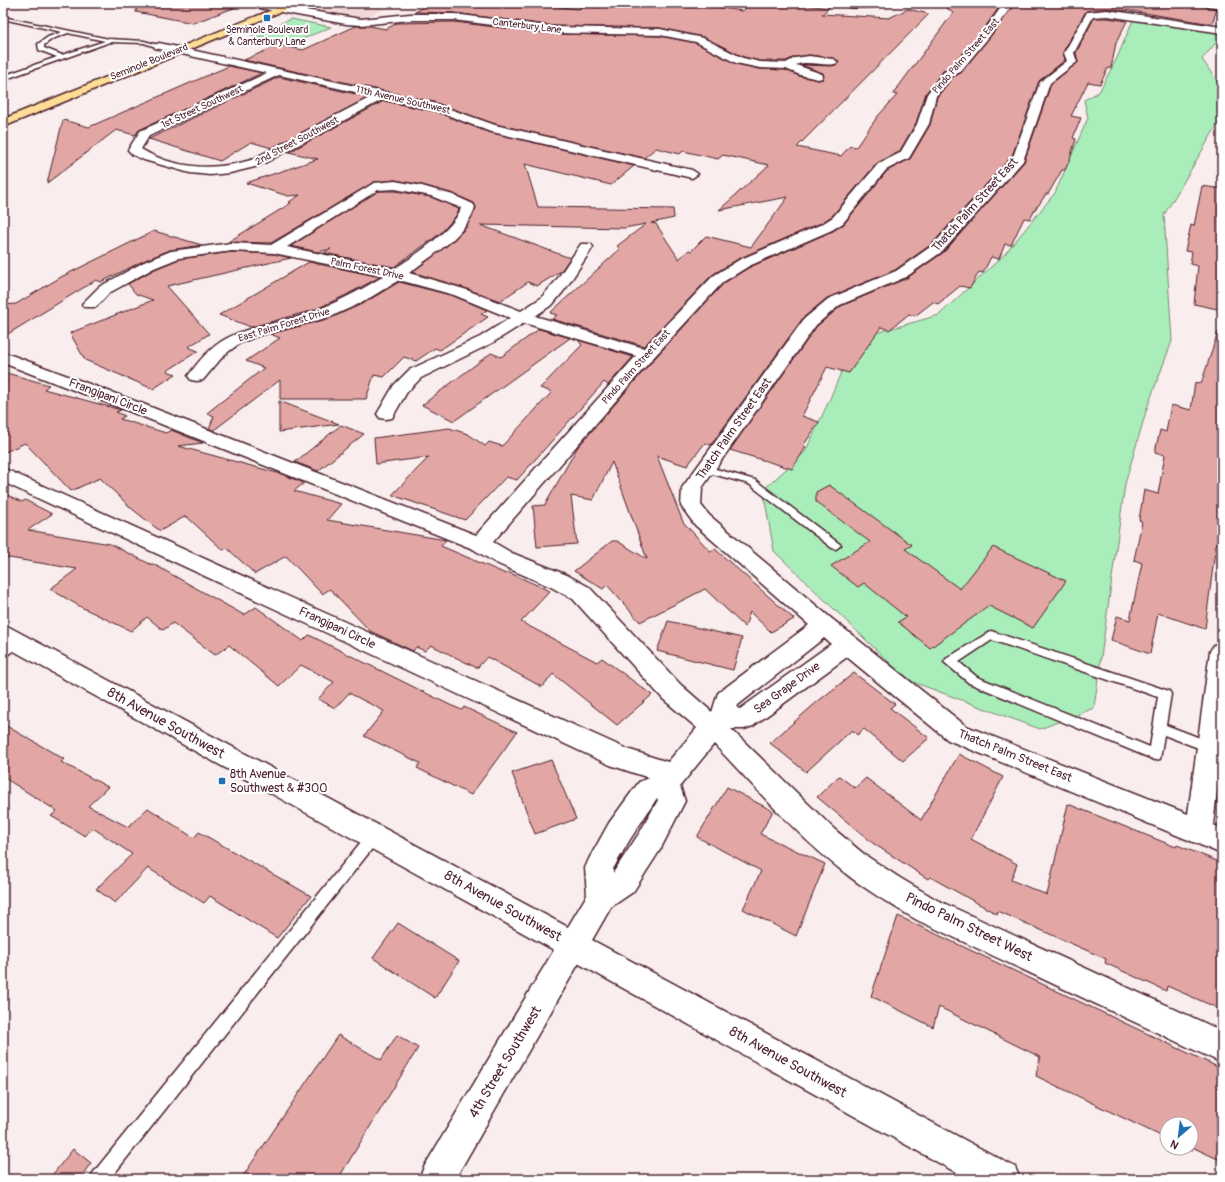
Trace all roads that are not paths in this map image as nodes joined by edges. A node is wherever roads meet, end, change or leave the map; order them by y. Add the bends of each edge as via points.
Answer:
1 (297, 3) edge
2 (844, 3) edge
3 (1009, 3) edge
4 (1206, 3) edge
5 (878, 4) edge
6 (1222, 5) edge
7 (262, 6) edge
8 (277, 11) junction
9 (3, 18) edge
10 (1222, 30) edge
11 (67, 32) junction
12 (108, 40) junction
13 (178, 44) junction
14 (159, 46) junction
15 (144, 52) dead end
16 (62, 57) junction
17 (833, 62) dead end
18 (788, 66) junction
19 (278, 72) junction
20 (818, 76) dead end
21 (3, 78) edge
22 (383, 95) junction
23 (3, 123) edge
24 (206, 173) joint
25 (692, 174) dead end
26 (586, 247) dead end
27 (274, 249) junction
28 (399, 274) junction
29 (90, 304) dead end
30 (522, 318) junction
31 (647, 354) junction
32 (3, 357) edge
33 (197, 376) dead end
34 (386, 414) dead end
35 (705, 469) junction
36 (3, 474) edge
37 (480, 544) junction
38 (836, 545) dead end
39 (824, 625) junction
40 (8, 643) edge
41 (848, 644) junction
42 (1222, 651) edge
43 (718, 722) junction
44 (1159, 728) junction
45 (1209, 747) junction
46 (669, 780) junction
47 (374, 836) junction
48 (1210, 836) edge
49 (574, 945) junction
50 (1222, 1047) edge
51 (98, 1179) edge
52 (436, 1179) edge
53 (1003, 1179) edge

1 - 8 main road, Seminole Boulevard
2 - 5 street
3 - 31 street, Pindo Palm Street East via 985,36 956,70 948,74 931,96 923,124 905,155 882,167 838,220 727,272
4 - 6 street
7 - 8 street, Canterbury Lane
8 - 13 main road, Seminole Boulevard
8 - 18 street, Canterbury Lane via 332,24 410,17 454,18 545,30 660,32 699,40 740,61
9 - 11 lane
10 - 35 street, Thatch Palm Street East via 1108,13 1090,14 1070,53 1072,62 1045,82 1019,158 1013,166 926,258 900,274 834,302 810,322
11 - 12 lane
11 - 16 lane via 41,44 41,49
12 - 14 lane via 144,42
12 - 16 lane
13 - 14 street, 11th Avenue Southwest
13 - 19 street, 11th Avenue Southwest
13 - 23 main road, Seminole Boulevard
14 - 15 main road, Seminole Boulevard
16 - 21 lane
17 - 18 street, Canterbury Lane via 801,59
18 - 20 street, Canterbury Lane
19 - 22 street, 11th Avenue Southwest
19 - 24 street, 1st Street Southwest via 144,134 134,150 141,156
22 - 24 street, 2nd Street Southwest via 255,163 234,170
22 - 25 street, 11th Avenue Southwest via 452,111 492,128
26 - 30 street via 561,285 547,300
27 - 28 street, Palm Forest Drive
27 - 28 street, East Palm Forest Drive via 374,187 383,184 405,186 459,201 468,207 466,216 449,235
27 - 29 street, Palm Forest Drive via 232,248 176,254 149,265 104,290
28 - 30 street, Palm Forest Drive via 459,292
28 - 33 street, East Palm Forest Drive via 347,304 308,319 254,332 233,341 214,356
30 - 31 street, Palm Forest Drive
30 - 34 street via 486,340 415,374 400,389
31 - 37 street, Pindo Palm Street East
32 - 37 street, Frangipani Circle
35 - 38 lane via 752,482
35 - 39 street, Thatch Palm Street East via 692,488 691,506 702,520
36 - 46 street, Frangipani Circle
37 - 43 street via 504,558 581,593 672,692
39 - 41 street, Thatch Palm Street East
39 - 43 street via 727,700
40 - 47 street, 8th Avenue Southwest
41 - 43 street, Sea Grape Drive via 744,719
41 - 48 street, Thatch Palm Street East via 957,733
42 - 45 street
43 - 46 street
43 - 50 street, Pindo Palm Street West via 824,838 855,864 890,888 927,910
44 - 44 lane via 1155,755 973,680 950,662 991,635 1165,694
44 - 45 lane
45 - 48 street
46 - 49 street via 672,801 650,840 623,882 601,897
47 - 49 street, 8th Avenue Southwest
47 - 51 lane
49 - 52 street, 4th Street Southwest
49 - 53 street, 8th Avenue Southwest

